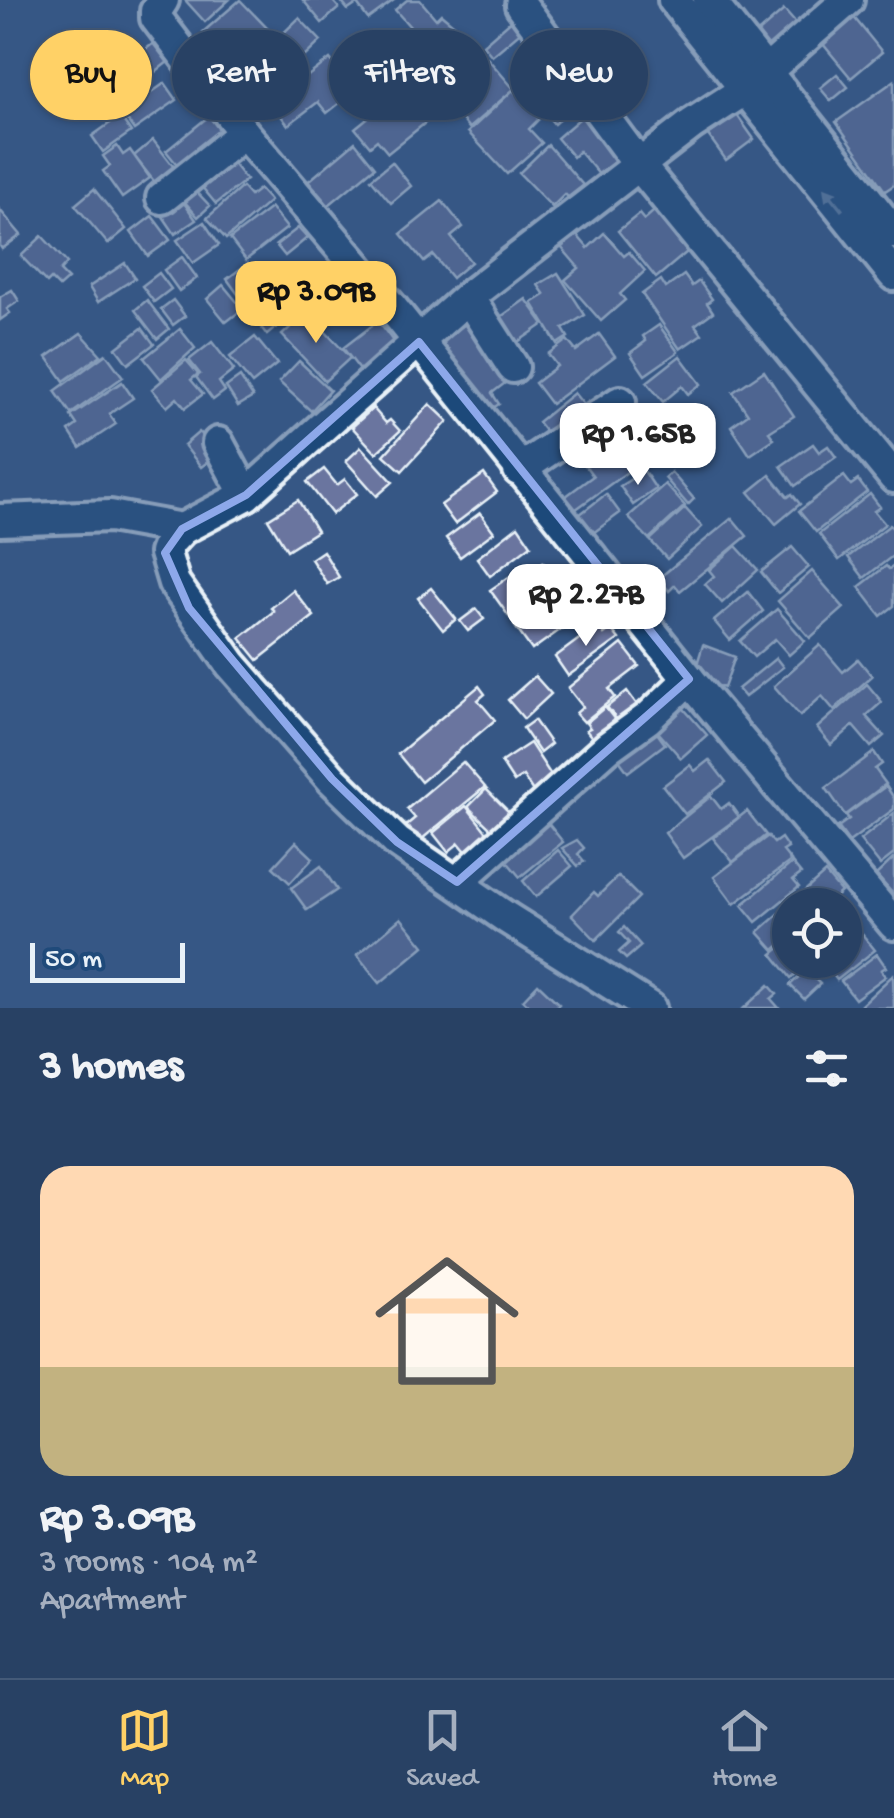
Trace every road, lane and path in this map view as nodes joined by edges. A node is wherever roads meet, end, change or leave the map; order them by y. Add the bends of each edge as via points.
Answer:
1 (162, 0) edge
2 (674, 0) edge
3 (709, 0) edge
4 (848, 0) edge
5 (521, 5) dead end
6 (756, 80) junction
7 (244, 133) junction
8 (639, 165) junction
9 (162, 198) dead end
10 (894, 233) edge
11 (894, 275) edge
12 (468, 297) junction
13 (420, 342) junction
14 (513, 367) dead end
15 (620, 402) dead end
16 (218, 443) dead end
17 (520, 470) junction
18 (894, 477) edge
19 (246, 495) junction
20 (0, 520) edge
21 (182, 530) junction
22 (689, 679) junction
23 (457, 882) junction
24 (894, 924) edge
25 (650, 1008) edge

1 - 7 street via 159,24
2 - 6 street
3 - 6 street
4 - 6 street
5 - 8 street
6 - 8 street
6 - 10 street
11 -> 6 street
7 - 9 street
7 - 13 street
8 - 12 street
8 - 18 street
12 - 13 street
12 - 14 street
13 - 17 street
13 - 19 street
15 - 17 street
16 - 19 street
17 - 22 street
19 - 21 street
20 - 21 street via 110,516
21 - 23 street via 165,552 167,566 231,664 397,842
22 - 23 street
22 - 24 street
23 - 25 street

